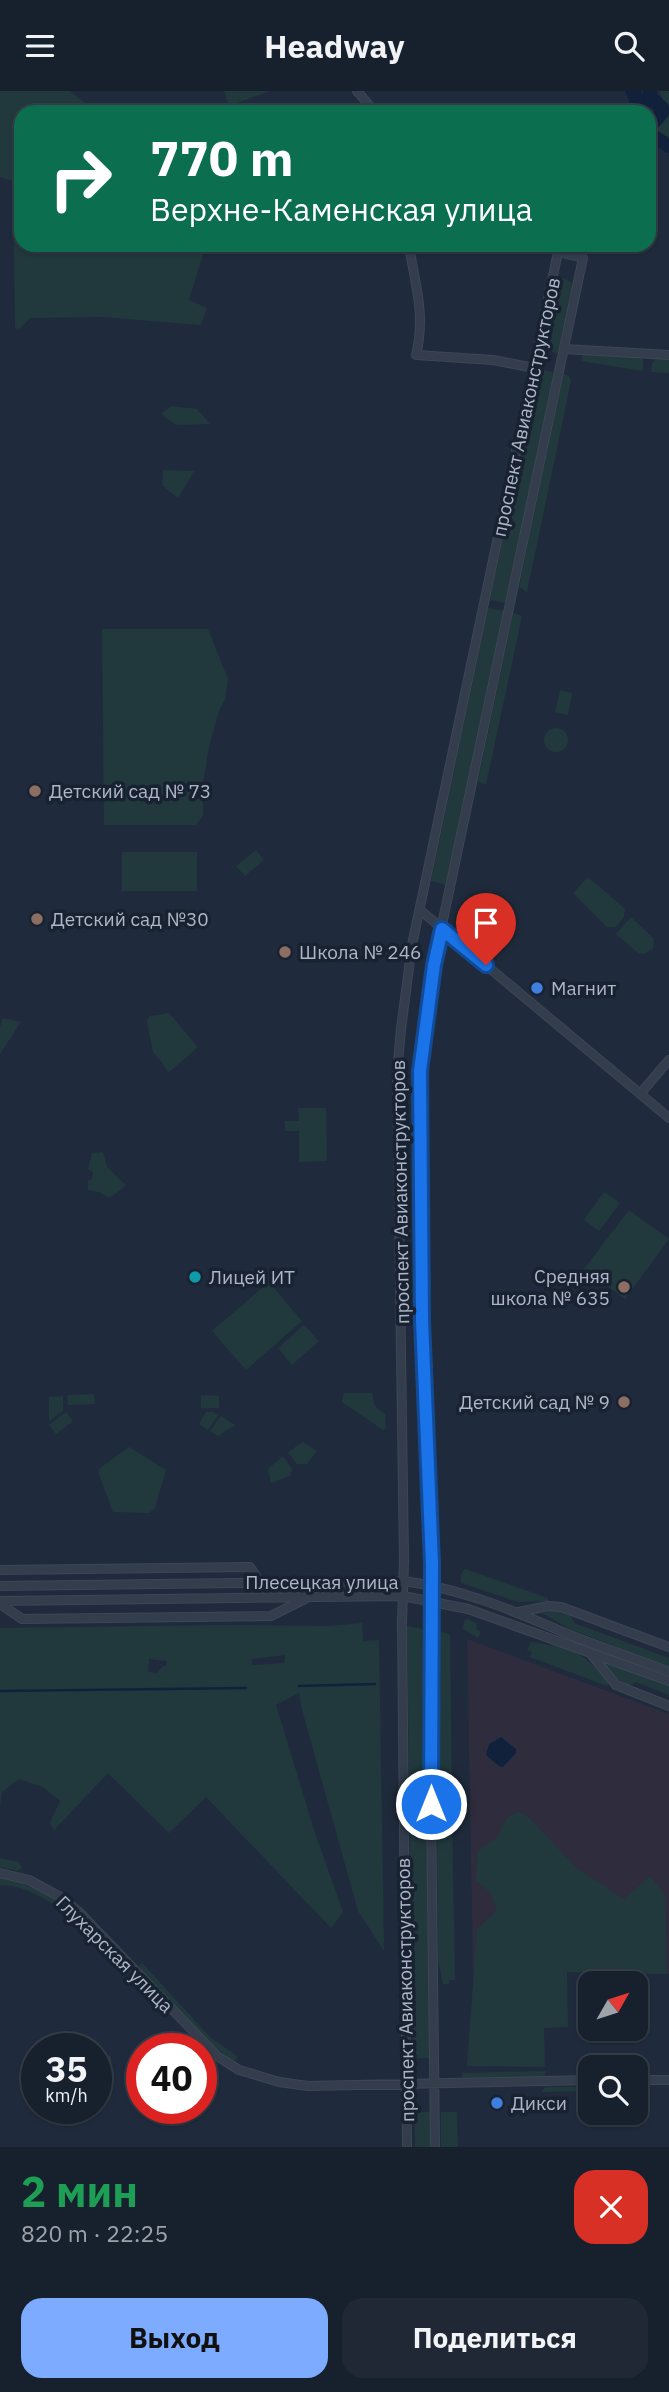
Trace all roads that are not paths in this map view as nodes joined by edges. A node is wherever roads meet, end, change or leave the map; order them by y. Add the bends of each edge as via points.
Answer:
1 (357, 91) edge
2 (369, 105) edge
3 (410, 252) edge
4 (564, 349) junction
5 (669, 355) edge
6 (534, 368) junction
7 (420, 910) junction
8 (442, 929) junction
9 (669, 1060) edge
10 (640, 1094) junction
11 (669, 1118) edge
12 (0, 1570) edge
13 (404, 1581) junction
14 (260, 1582) junction
15 (432, 1585) junction
16 (0, 1586) edge
17 (402, 1596) junction
18 (309, 1597) junction
19 (432, 1602) junction
20 (0, 1603) edge
21 (519, 1612) junction
22 (669, 1647) edge
23 (589, 1651) junction
24 (669, 1672) edge
25 (669, 1681) edge
26 (669, 1706) edge
27 (0, 1873) edge
28 (578, 2080) edge
29 (648, 2080) edge
30 (669, 2080) edge
31 (405, 2084) junction
32 (434, 2084) junction
33 (407, 2147) edge
34 (435, 2147) edge

1 - 2 street
3 - 6 street via 421,304 416,355
4 - 5 street
4 - 6 street, проспект Авиаконструкторов via 583,258 558,252
4 - 8 street, проспект Авиаконструкторов
6 - 7 street, проспект Авиаконструкторов
7 - 8 street
7 - 13 street, проспект Авиаконструкторов via 405,991 397,1074
8 - 10 street
8 - 15 street, проспект Авиаконструкторов via 420,1071 422,1320
9 - 10 street
10 - 11 street
12 - 14 street via 250,1567
13 - 14 street, Плесецкая улица
13 - 15 street, Плесецкая улица
13 - 17 street, проспект Авиаконструкторов
14 - 16 street, Плесецкая улица
15 - 19 street, проспект Авиаконструкторов
15 - 21 street, Плесецкая улица
17 - 18 street, Плесецкая улица
17 - 19 street, Плесецкая улица
17 - 31 street, проспект Авиаконструкторов
18 - 20 street, Плесецкая улица
18 - 20 street via 271,1616 22,1619
19 - 23 street, Плесецкая улица via 468,1609
19 - 32 street, проспект Авиаконструкторов
21 - 22 street via 561,1607
21 - 24 street, Плесецкая улица
23 - 25 street, Плесецкая улица
23 - 26 street via 616,1685
27 - 31 street, Глухарская улица via 29,1879 64,1899 204,2045 239,2070 294,2084
28 - 32 street, Глухарская улица
29 - 30 street
31 - 32 street, Глухарская улица
31 - 33 street, проспект Авиаконструкторов
32 - 34 street, проспект Авиаконструкторов

